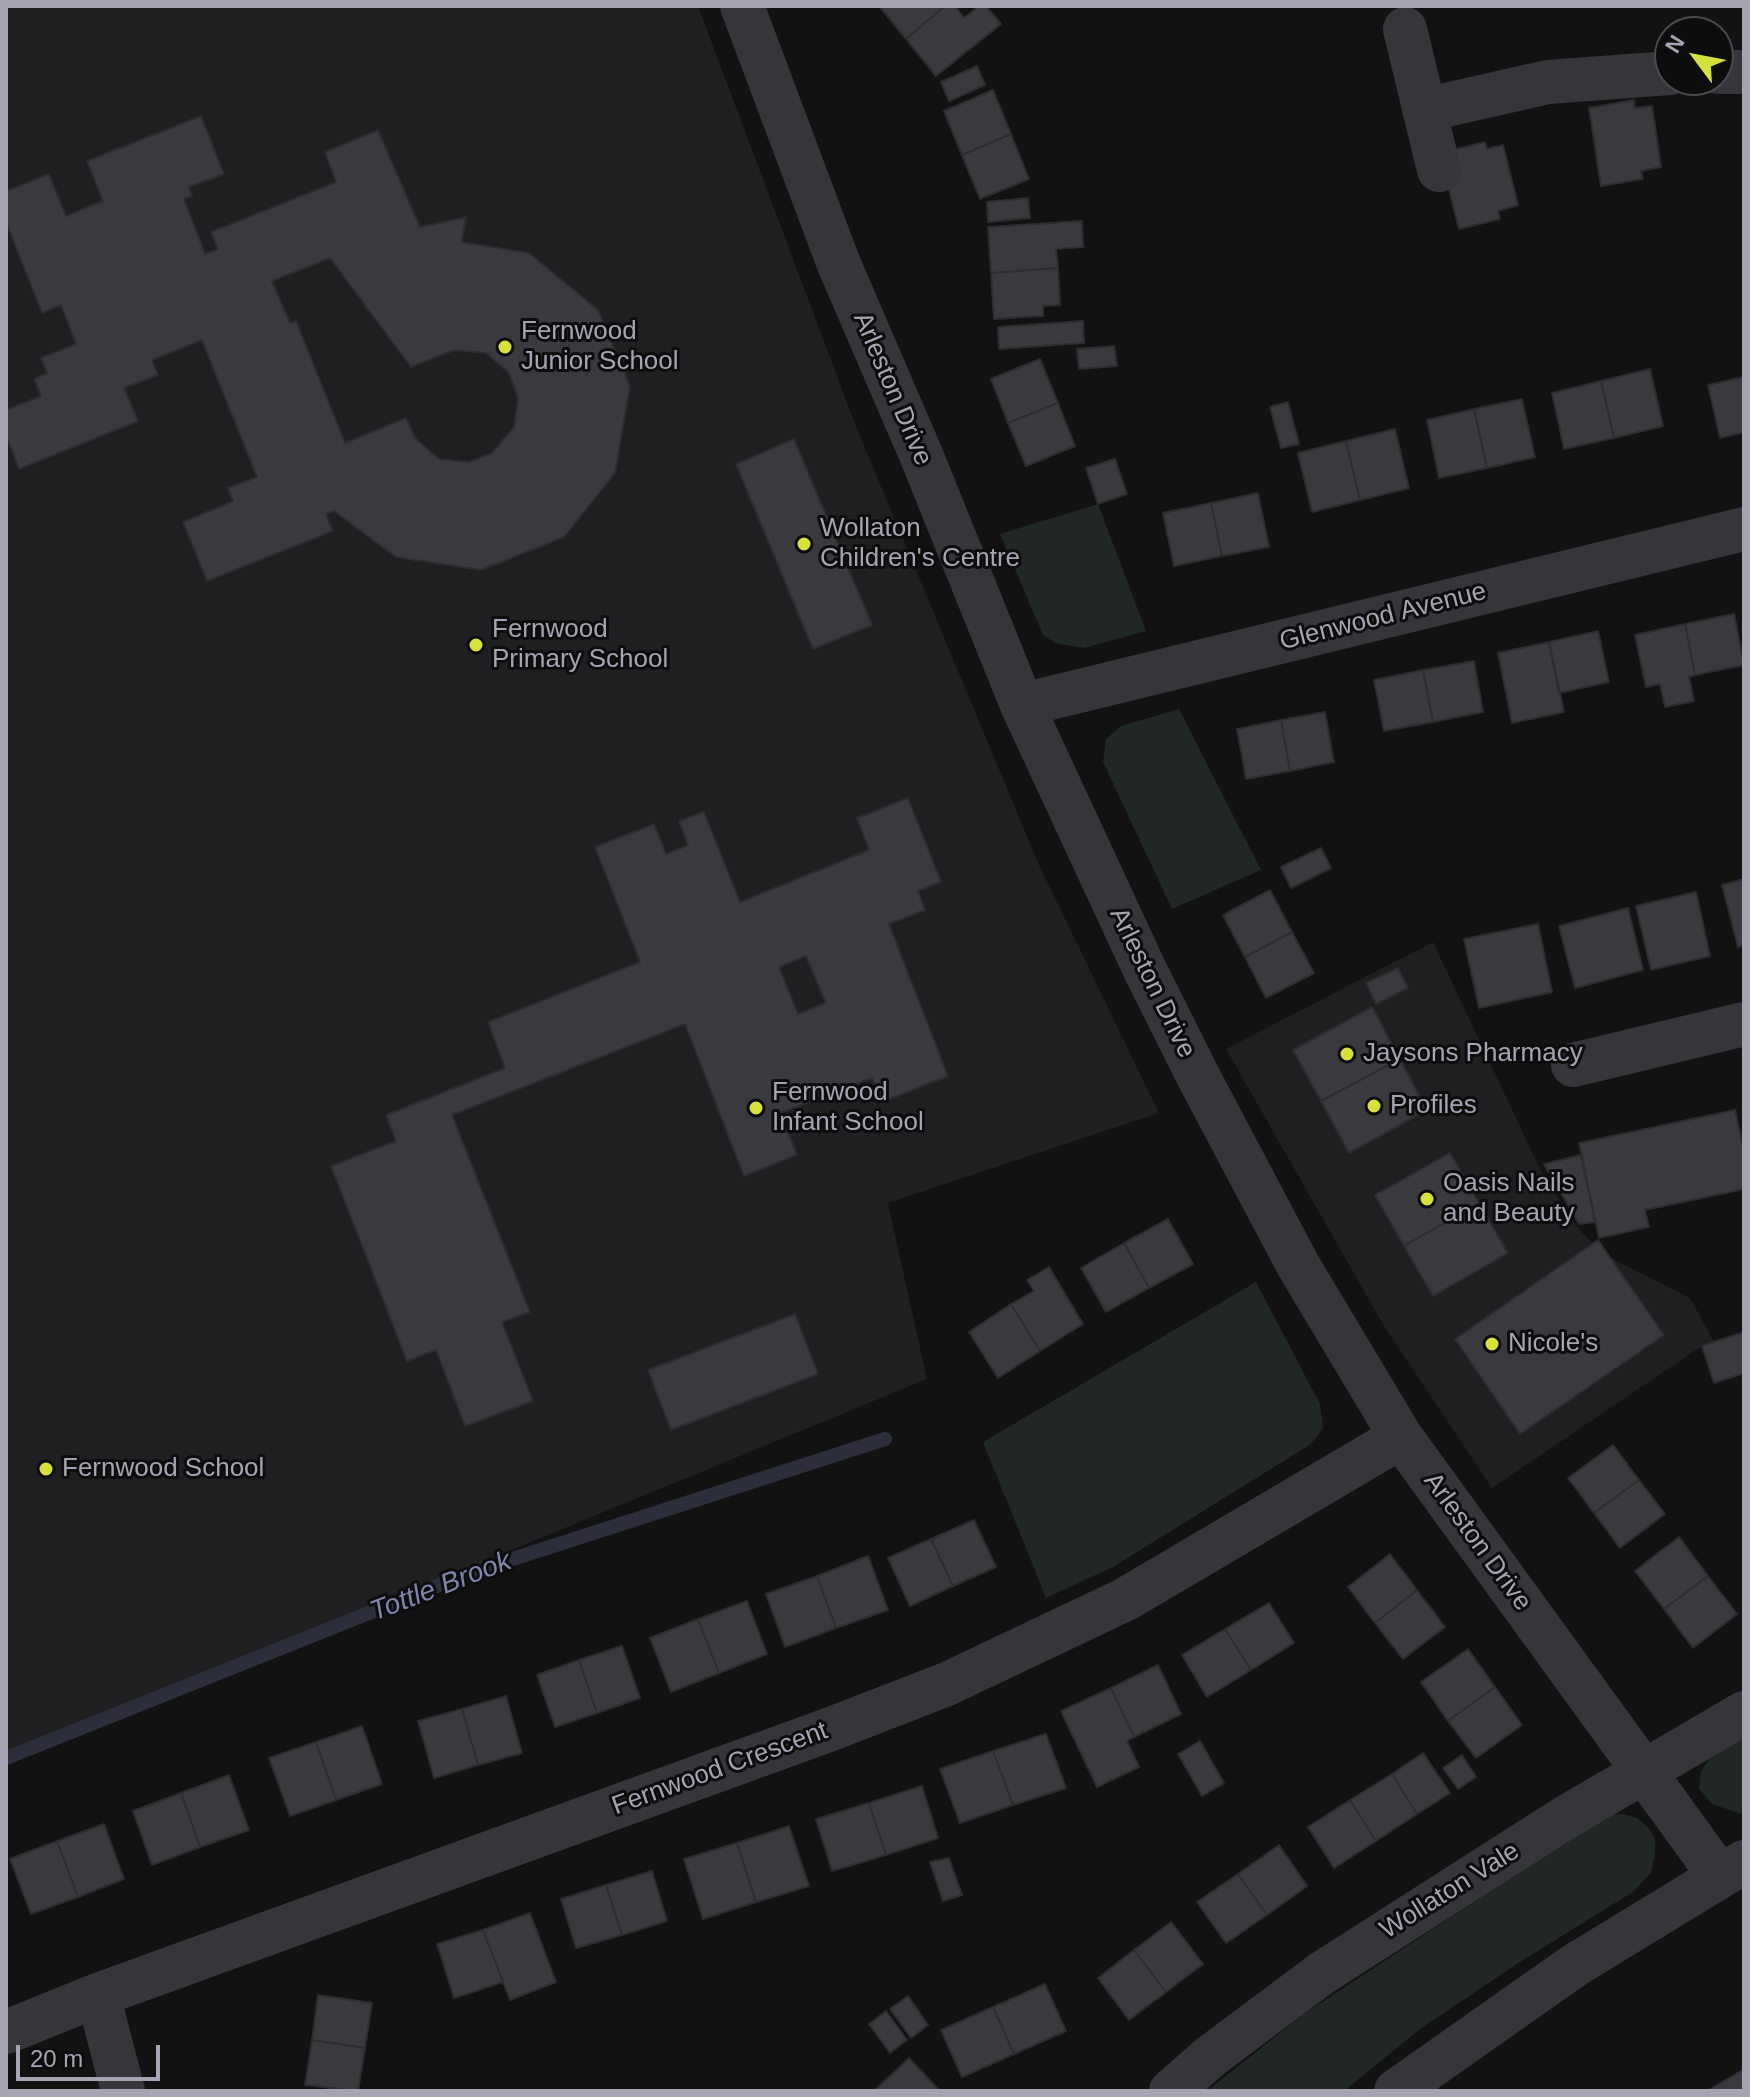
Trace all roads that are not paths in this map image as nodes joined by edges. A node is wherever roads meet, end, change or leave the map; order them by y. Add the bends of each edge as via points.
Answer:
1 (742, 6) edge
2 (1405, 29) dead end
3 (1654, 74) edge
4 (1424, 110) junction
5 (1439, 170) dead end
6 (1744, 529) edge
7 (1022, 705) junction
8 (1744, 1024) edge
9 (1573, 1065) dead end
10 (1401, 1437) junction
11 (1744, 1713) edge
12 (1645, 1770) junction
13 (1732, 1868) edge
14 (98, 1995) junction
15 (6, 2032) edge
16 (123, 2091) edge
17 (1171, 2091) edge
18 (1396, 2091) edge

1 - 7 street, Arleston Drive via 838,262
2 - 4 street
3 - 4 street via 1548,82
4 - 5 street
6 - 7 street, Glenwood Avenue
7 - 10 street, Arleston Drive via 1198,1076 1298,1265
8 - 9 street
10 - 12 street, Arleston Drive
10 - 14 street, Fernwood Crescent via 1126,1599 947,1684
11 - 12 street, Wollaton Vale
12 - 13 street, Arleston Drive
12 - 17 street, Wollaton Vale via 1322,1973
13 - 18 street via 1575,1965
14 - 15 street, Fernwood Crescent
14 - 16 street

